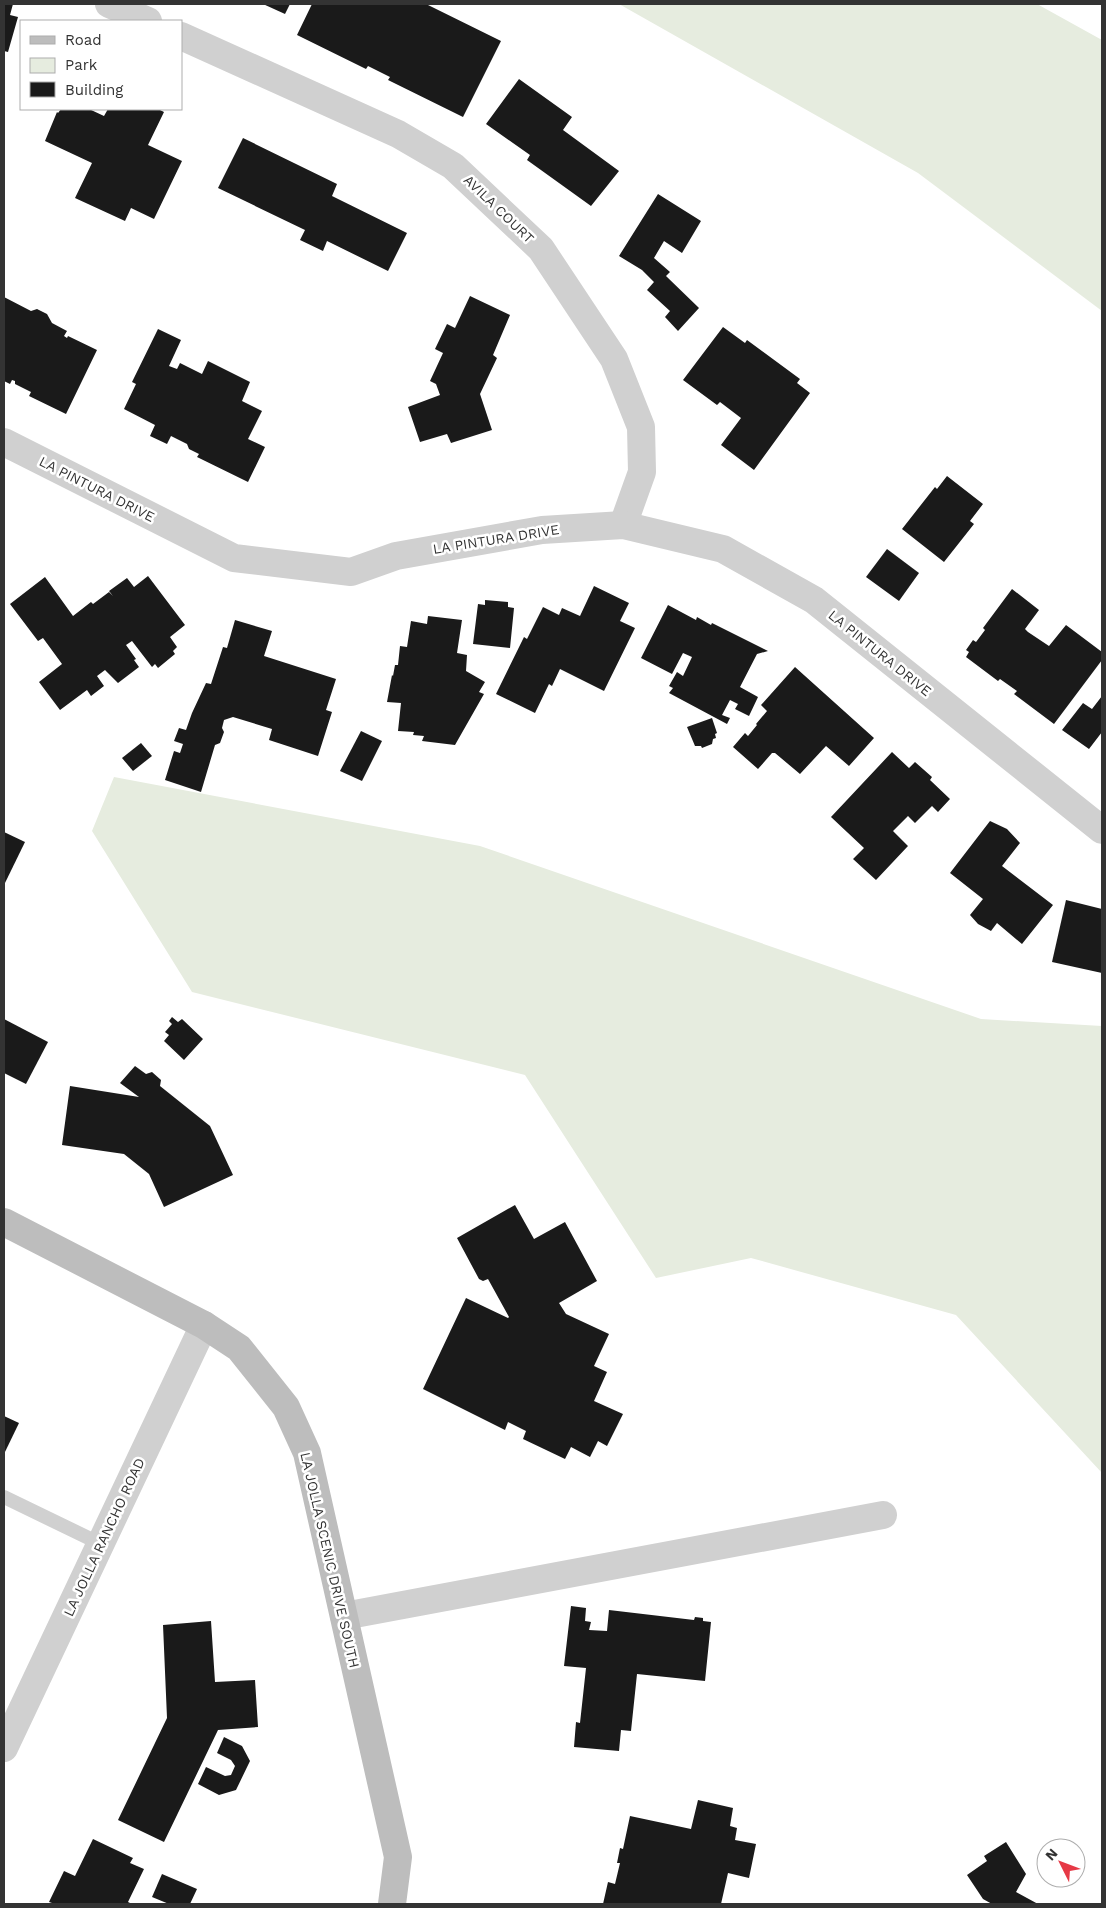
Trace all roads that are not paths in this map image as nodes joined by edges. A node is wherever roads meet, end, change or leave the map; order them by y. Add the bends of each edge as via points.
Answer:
1 (109, 4) edge
2 (146, 20) edge
3 (182, 36) edge
4 (4, 442) edge
5 (623, 525) junction
6 (1102, 830) edge
7 (4, 1222) edge
8 (204, 1325) junction
9 (4, 1497) edge
10 (883, 1515) dead end
11 (101, 1544) junction
12 (344, 1616) junction
13 (4, 1748) edge
14 (392, 1904) edge

1 - 2 street
3 - 5 street, AVILA COURT via 398,134 453,166 541,250 614,359 641,427 642,472
4 - 5 street, LA PINTURA DRIVE via 234,558 351,572 396,556 542,530
5 - 6 street, LA PINTURA DRIVE via 723,549 814,600
7 - 8 street, LA JOLLA SCENIC DRIVE SOUTH
8 - 11 street, LA JOLLA RANCHO ROAD
8 - 12 street, LA JOLLA SCENIC DRIVE SOUTH via 239,1348 286,1407 307,1453
9 - 11 lane
10 - 12 street
11 - 13 street, LA JOLLA RANCHO ROAD
12 - 14 street, LA JOLLA SCENIC DRIVE SOUTH via 398,1857

